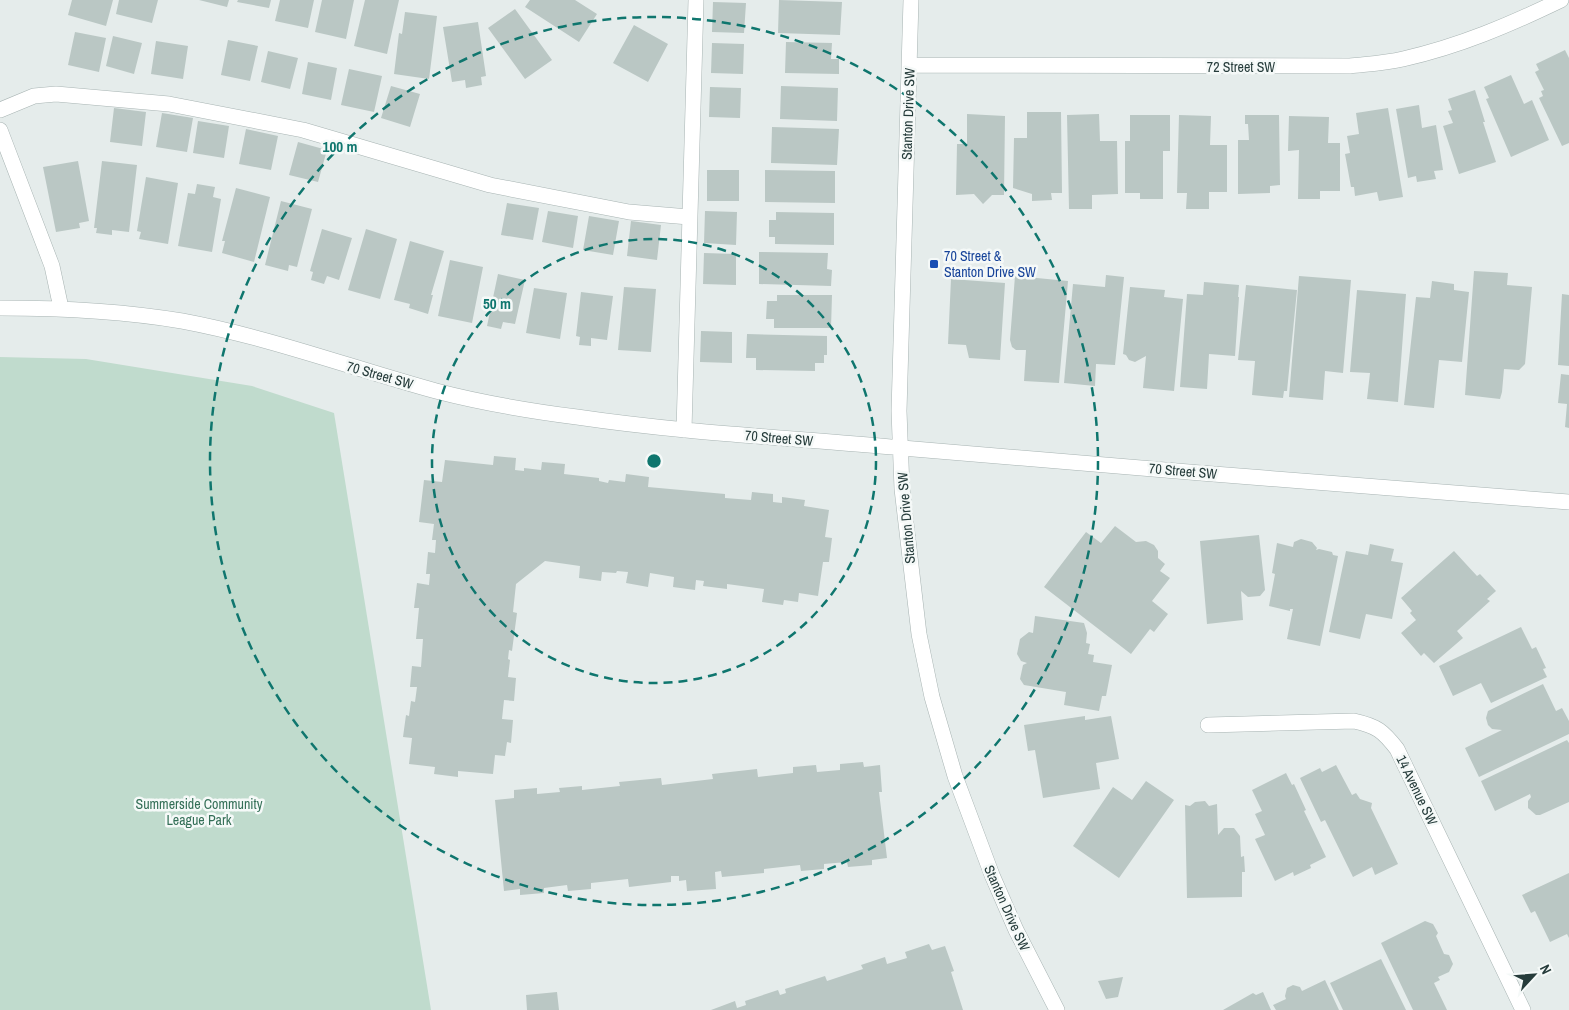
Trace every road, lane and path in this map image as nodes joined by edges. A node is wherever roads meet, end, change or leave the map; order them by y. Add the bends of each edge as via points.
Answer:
1 (696, 0) edge
2 (911, 0) edge
3 (1561, 0) edge
4 (909, 65) junction
5 (0, 110) edge
6 (0, 130) edge
7 (689, 217) junction
8 (0, 308) edge
9 (61, 308) junction
10 (684, 430) junction
11 (900, 448) junction
12 (1569, 502) edge
13 (1208, 725) dead end
14 (1057, 1010) edge
15 (1523, 1010) edge

1 - 7 street
2 - 4 street, Stanton Drive SW
3 - 4 street, 72 Street SW via 1483,36 1442,49 1401,60 1350,66
4 - 11 street, Stanton Drive SW
5 - 7 street via 34,96 56,94 170,104 303,130 490,185 629,212
6 - 9 street via 52,266
7 - 10 street
8 - 9 street, 70 Street SW
9 - 10 street, 70 Street SW via 120,312 184,322 253,338 441,392 514,408
10 - 11 street, 70 Street SW
11 - 12 street, 70 Street SW
11 - 14 street, Stanton Drive SW via 919,634 932,697 955,776 992,875
13 - 15 street, 14 Avenue SW via 1354,722 1378,728 1386,735 1397,749

